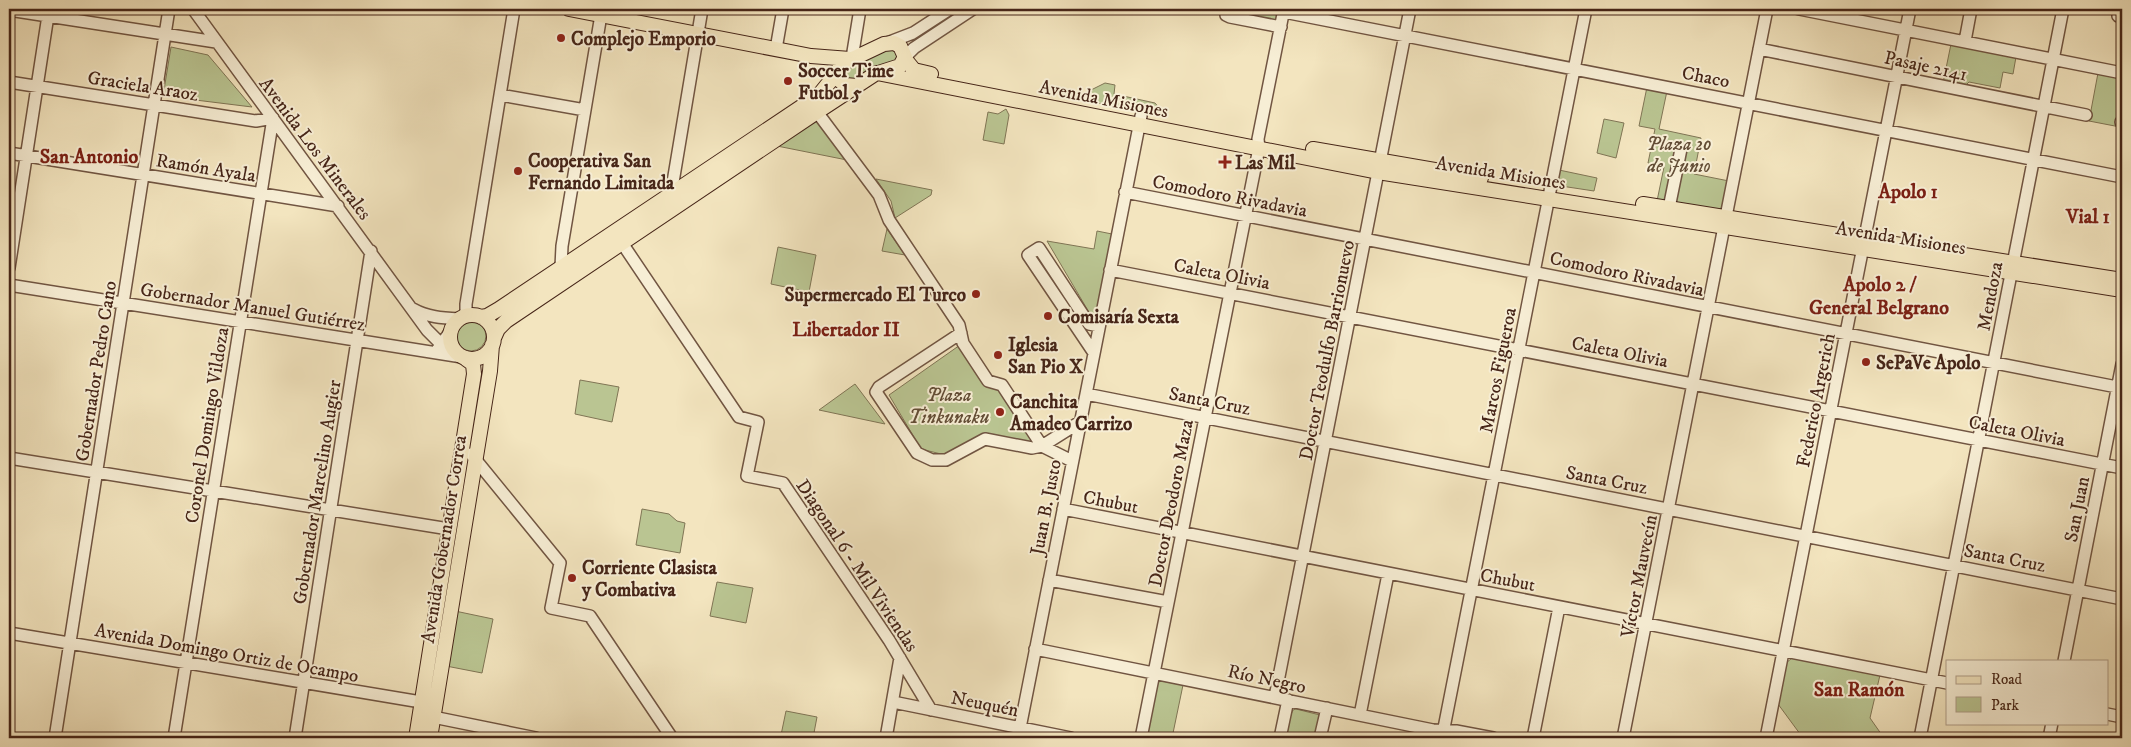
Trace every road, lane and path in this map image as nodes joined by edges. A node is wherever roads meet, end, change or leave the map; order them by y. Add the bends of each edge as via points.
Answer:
1 (169, 9) edge
2 (193, 9) edge
3 (514, 9) edge
4 (569, 9) edge
5 (702, 9) edge
6 (783, 9) edge
7 (860, 9) edge
8 (950, 9) edge
9 (973, 9) edge
10 (1226, 9) edge
11 (1410, 9) edge
12 (1586, 9) edge
13 (1767, 9) edge
14 (1799, 9) edge
15 (1910, 9) edge
16 (1971, 9) edge
17 (2063, 9) edge
18 (9, 10) edge
19 (1284, 10) edge
20 (50, 11) edge
21 (602, 12) edge
22 (935, 14) edge
23 (1280, 27) junction
24 (1906, 30) junction
25 (165, 34) junction
26 (698, 34) junction
27 (1404, 36) junction
28 (1965, 41) junction
29 (216, 42) junction
30 (887, 43) junction
31 (776, 49) junction
32 (1759, 49) junction
33 (811, 56) junction
34 (905, 58) junction
35 (851, 59) junction
36 (2053, 60) junction
37 (1574, 68) junction
38 (836, 73) junction
39 (878, 73) junction
40 (2122, 73) edge
41 (1896, 77) junction
42 (9, 82) edge
43 (38, 86) junction
44 (858, 86) junction
45 (500, 95) junction
46 (1749, 103) junction
47 (154, 104) junction
48 (2044, 107) junction
49 (585, 110) junction
50 (818, 112) junction
51 (2086, 115) dead end
52 (272, 118) junction
53 (1140, 120) junction
54 (1886, 130) junction
55 (1258, 143) junction
56 (1682, 149) dead end
57 (9, 153) edge
58 (26, 156) junction
59 (2034, 160) junction
60 (1379, 167) junction
61 (143, 175) junction
62 (2122, 177) edge
63 (1126, 192) junction
64 (259, 194) junction
65 (671, 194) junction
66 (1549, 194) junction
67 (338, 206) junction
68 (1669, 208) junction
69 (1244, 216) junction
70 (1725, 222) junction
71 (1365, 240) junction
72 (622, 243) junction
73 (1863, 244) junction
74 (371, 251) junction
75 (9, 268) edge
76 (561, 268) junction
77 (2013, 269) junction
78 (1110, 270) junction
79 (1534, 272) junction
80 (2122, 280) edge
81 (9, 286) edge
82 (2122, 290) edge
83 (1229, 292) junction
84 (123, 304) junction
85 (409, 306) junction
86 (1708, 308) junction
87 (1350, 316) junction
88 (463, 317) junction
89 (481, 317) junction
90 (239, 322) junction
91 (1099, 326) junction
92 (450, 332) junction
93 (961, 333) junction
94 (1846, 333) junction
95 (357, 341) junction
96 (493, 342) junction
97 (442, 345) junction
98 (1518, 349) junction
99 (432, 353) junction
100 (1094, 353) junction
101 (462, 357) junction
102 (1994, 362) junction
103 (2122, 364) edge
104 (1693, 383) junction
105 (2120, 388) edge
106 (1086, 394) junction
107 (1831, 411) junction
108 (1205, 417) junction
109 (1080, 422) junction
110 (1978, 440) junction
111 (1325, 441) junction
112 (1042, 446) junction
113 (463, 447) junction
114 (9, 458) edge
115 (476, 458) junction
116 (1072, 461) junction
117 (2103, 464) junction
118 (2122, 468) edge
119 (97, 472) junction
120 (1494, 474) junction
121 (214, 491) junction
122 (1669, 508) junction
123 (1063, 509) junction
124 (330, 510) junction
125 (449, 529) junction
126 (1182, 533) junction
127 (1807, 536) junction
128 (1303, 556) junction
129 (1954, 565) junction
130 (1388, 574) junction
131 (1049, 580) junction
132 (1472, 590) junction
133 (2078, 590) junction
134 (2122, 599) edge
135 (1168, 602) junction
136 (1559, 607) junction
137 (1646, 624) junction
138 (9, 633) edge
139 (70, 643) junction
140 (1035, 649) junction
141 (1784, 652) junction
142 (900, 658) junction
143 (2064, 660) edge
144 (186, 663) junction
145 (1154, 672) junction
146 (1932, 680) junction
147 (303, 682) junction
148 (1946, 683) edge
149 (1275, 697) junction
150 (1288, 700) junction
151 (422, 702) junction
152 (892, 702) junction
153 (1327, 708) junction
154 (930, 710) junction
155 (2108, 714) edge
156 (1360, 715) junction
157 (433, 717) junction
158 (2122, 717) edge
159 (2052, 724) edge
160 (1020, 728) junction
161 (1443, 734) edge
162 (55, 738) edge
163 (174, 738) edge
164 (295, 738) edge
165 (416, 738) edge
166 (430, 738) edge
167 (529, 738) edge
168 (672, 738) edge
169 (886, 738) edge
170 (1071, 738) edge
171 (1141, 738) edge
172 (1280, 738) edge
173 (1320, 738) edge
174 (1493, 738) edge
175 (1533, 738) edge
176 (1623, 738) edge
177 (1766, 738) edge
178 (1920, 738) edge
179 (2049, 738) edge

1 - 25 street, Gobernador Pedro Cano
2 - 29 street, Avenida Los Minerales
3 - 45 street
4 - 21 main road
5 - 26 street
6 - 31 street
7 - 35 street
8 - 22 street
9 - 34 street via 922,42
10 - 23 street via 1226,15 1230,17
11 - 27 street, Doctor Teodulfo Barrionuevo
12 - 37 street, Marcos Figueroa
13 - 32 street, Víctor Mauvecín
14 - 24 street
15 - 24 street, Federico Argerich
16 - 28 street
17 - 36 street, Mendoza
18 - 20 street
19 - 23 street, Doctor Deodoro Maza
19 - 27 street, Chaco
20 - 25 street
20 - 43 street
21 - 26 main road
21 - 49 street
22 - 30 street via 907,36
23 - 55 street, Doctor Deodoro Maza
24 - 28 street
24 - 41 street, Federico Argerich
25 - 29 street
25 - 47 street, Gobernador Pedro Cano
26 - 31 main road
26 - 65 street
27 - 37 street, Chaco
27 - 60 street, Doctor Teodulfo Barrionuevo
28 - 36 street
29 - 52 street, Avenida Los Minerales
30 - 34 main road, Avenida Misiones via 900,46
30 - 35 main road
31 - 33 main road
32 - 41 street, Pasaje 2141
32 - 46 street, Víctor Mauvecín
33 - 35 main road
33 - 38 main road
34 - 39 main road via 897,68
34 - 53 main road, Avenida Misiones via 912,68 922,72
35 - 38 main road
36 - 40 street
36 - 48 street, Mendoza
37 - 46 street, Chaco
37 - 66 street, Marcos Figueroa
38 - 44 main road via 845,85
38 - 65 main road via 819,95
39 - 44 main road
39 - 53 main road, Avenida Misiones
41 - 48 street, Pasaje 2141
41 - 54 street, Federico Argerich
42 - 43 street, Graciela Araoz
43 - 47 street, Graciela Araoz
43 - 58 street
44 - 50 main road
45 - 49 street
45 - 88 street
46 - 54 street, Chaco
46 - 70 street, Víctor Mauvecín
47 - 52 street, Graciela Araoz via 256,121
47 - 61 street, Gobernador Pedro Cano
48 - 51 street, Pasaje 2141
48 - 59 street, Mendoza
49 - 76 street
50 - 72 main road
50 - 93 street via 878,195 889,220 959,325
52 - 64 street, Coronel Domingo Vildoza
52 - 67 street, Avenida Los Minerales
53 - 55 main road, Avenida Misiones
53 - 63 street, Juan B. Justo
54 - 59 street, Chaco
54 - 73 street, Federico Argerich
55 - 60 main road, Avenida Misiones
55 - 69 street, Doctor Deodoro Maza
56 - 68 street
57 - 58 street, Ramón Ayala
58 - 61 street, Ramón Ayala
58 - 75 street
59 - 62 street, Chaco
59 - 77 street, Mendoza
60 - 66 main road, Avenida Misiones
60 - 71 street, Doctor Teodulfo Barrionuevo
61 - 64 street, Ramón Ayala
61 - 84 street, Gobernador Pedro Cano
63 - 69 street, Comodoro Rivadavia
63 - 78 street, Juan B. Justo
64 - 67 street, Ramón Ayala
64 - 90 street, Coronel Domingo Vildoza
65 - 76 main road
66 - 68 main road, Avenida Misiones
66 - 70 main road, Avenida Misiones
66 - 79 street, Marcos Figueroa
67 - 74 street, Avenida Los Minerales
68 - 70 main road, Avenida Misiones
69 - 71 street, Comodoro Rivadavia
69 - 83 street, Doctor Deodoro Maza
70 - 73 main road, Avenida Misiones
70 - 86 street, Víctor Mauvecín
71 - 79 street, Comodoro Rivadavia
71 - 87 street, Doctor Teodulfo Barrionuevo
72 - 96 main road via 506,321 498,329
72 - 142 street, Diagonal 6 - Mil Viviendas via 739,418 758,422 747,476 783,483
73 - 77 main road, Avenida Misiones
73 - 94 street, Federico Argerich
74 - 85 street, Avenida Los Minerales
74 - 95 street, Gobernador Marcelino Augier
76 - 89 main road via 491,314
77 - 80 main road, Avenida Misiones
77 - 82 main road, Avenida Misiones
77 - 102 street, Mendoza
78 - 83 street, Caleta Olivia
78 - 91 street, Juan B. Justo
79 - 86 street, Comodoro Rivadavia
79 - 98 street, Marcos Figueroa
81 - 84 street, Gobernador Manuel Gutiérrez
83 - 87 street, Caleta Olivia
83 - 108 street, Doctor Deodoro Maza
84 - 90 street, Gobernador Manuel Gutiérrez
84 - 119 street, Gobernador Pedro Cano
85 - 88 street via 421,314
85 - 97 street, Avenida Los Minerales
86 - 94 street, Comodoro Rivadavia
86 - 104 street, Víctor Mauvecín
87 - 98 street, Caleta Olivia
87 - 111 street, Doctor Teodulfo Barrionuevo
88 - 89 main road
88 - 92 main road
89 - 96 main road via 491,326
90 - 95 street, Gobernador Manuel Gutiérrez
90 - 121 street, Coronel Domingo Vildoza
91 - 100 street, Juan B. Justo
91 - 100 street via 1090,324 1039,248 1028,255
92 - 97 street
92 - 101 main road via 451,344
93 - 112 street via 963,343 988,381 1002,385
93 - 112 street via 876,392 917,453 932,460 946,460 985,439 1032,448
94 - 102 street, Comodoro Rivadavia
94 - 107 street, Federico Argerich
95 - 99 street, Gobernador Manuel Gutiérrez
95 - 124 street, Gobernador Marcelino Augier
96 - 101 main road via 489,351 479,358
96 - 115 main road, Avenida Gobernador Correa
97 - 99 street
97 - 101 street, Avenida Los Minerales
98 - 104 street, Caleta Olivia
98 - 120 street, Marcos Figueroa
99 - 101 street, Gobernador Manuel Gutiérrez
100 - 106 street, Juan B. Justo
101 - 113 main road, Avenida Gobernador Correa via 475,368
102 - 105 street, Comodoro Rivadavia
102 - 110 street, Mendoza
103 - 105 street, San Juan
104 - 107 street, Caleta Olivia
104 - 122 street, Víctor Mauvecín
105 - 117 street, San Juan
106 - 108 street, Santa Cruz
106 - 109 street, Juan B. Justo
107 - 110 street, Caleta Olivia
107 - 127 street, Federico Argerich
108 - 111 street, Santa Cruz
108 - 126 street, Doctor Deodoro Maza
109 - 112 street
109 - 116 street, Juan B. Justo
110 - 117 street, Caleta Olivia
110 - 129 street, Mendoza
111 - 120 street, Santa Cruz
111 - 128 street, Doctor Teodulfo Barrionuevo
112 - 116 street
113 - 115 street
113 - 125 main road, Avenida Gobernador Correa
114 - 119 street
115 - 157 main road, Avenida Gobernador Correa
115 - 168 street via 560,563 551,608 590,616
116 - 123 street, Juan B. Justo
117 - 118 street, Caleta Olivia
117 - 133 street, San Juan
119 - 121 street
119 - 139 street, Gobernador Pedro Cano
120 - 122 street, Santa Cruz
120 - 132 street, Marcos Figueroa
121 - 124 street
121 - 144 street, Coronel Domingo Vildoza
122 - 127 street, Santa Cruz
122 - 137 street, Víctor Mauvecín
123 - 126 street, Chubut
123 - 131 street, Juan B. Justo
124 - 125 street
124 - 147 street, Gobernador Marcelino Augier
125 - 151 main road, Avenida Gobernador Correa
126 - 128 street, Chubut
126 - 135 street, Doctor Deodoro Maza
127 - 129 street, Santa Cruz
127 - 141 street, Federico Argerich
128 - 130 street, Chubut
128 - 149 street, Doctor Teodulfo Barrionuevo
129 - 133 street, Santa Cruz
129 - 146 street, Mendoza
130 - 132 street, Chubut
130 - 156 street
131 - 135 street
131 - 140 street, Juan B. Justo
132 - 136 street, Chubut
132 - 161 street, Marcos Figueroa
133 - 134 street, Santa Cruz
133 - 143 street, San Juan
135 - 145 street, Doctor Deodoro Maza
136 - 137 street, Chubut
136 - 175 street
137 - 141 street, Chubut
137 - 176 street, Víctor Mauvecín
138 - 139 street, Avenida Domingo Ortiz de Ocampo
139 - 144 street, Avenida Domingo Ortiz de Ocampo
139 - 162 street, Gobernador Pedro Cano
140 - 145 street, Río Negro
140 - 160 street, Juan B. Justo
141 - 146 street, Chubut
141 - 177 street, Federico Argerich
142 - 152 street
142 - 154 street, Diagonal 6 - Mil Viviendas
144 - 147 street, Avenida Domingo Ortiz de Ocampo
144 - 163 street, Coronel Domingo Vildoza
145 - 149 street, Río Negro
145 - 171 street, Doctor Deodoro Maza
146 - 148 street, Chubut
146 - 178 street, Mendoza
147 - 151 street, Avenida Domingo Ortiz de Ocampo
147 - 164 street, Gobernador Marcelino Augier
149 - 150 street, Río Negro
150 - 153 street, Río Negro
150 - 172 street
151 - 157 street
151 - 165 main road, Avenida Gobernador Correa
152 - 154 street, Neuquén
152 - 169 street
153 - 156 street, Río Negro
153 - 173 street
154 - 160 street, Neuquén
155 - 158 street
156 - 161 street, Río Negro
157 - 166 main road, Avenida Gobernador Correa
157 - 167 street
159 - 179 street
160 - 170 street, Neuquén
161 - 174 street, Río Negro

